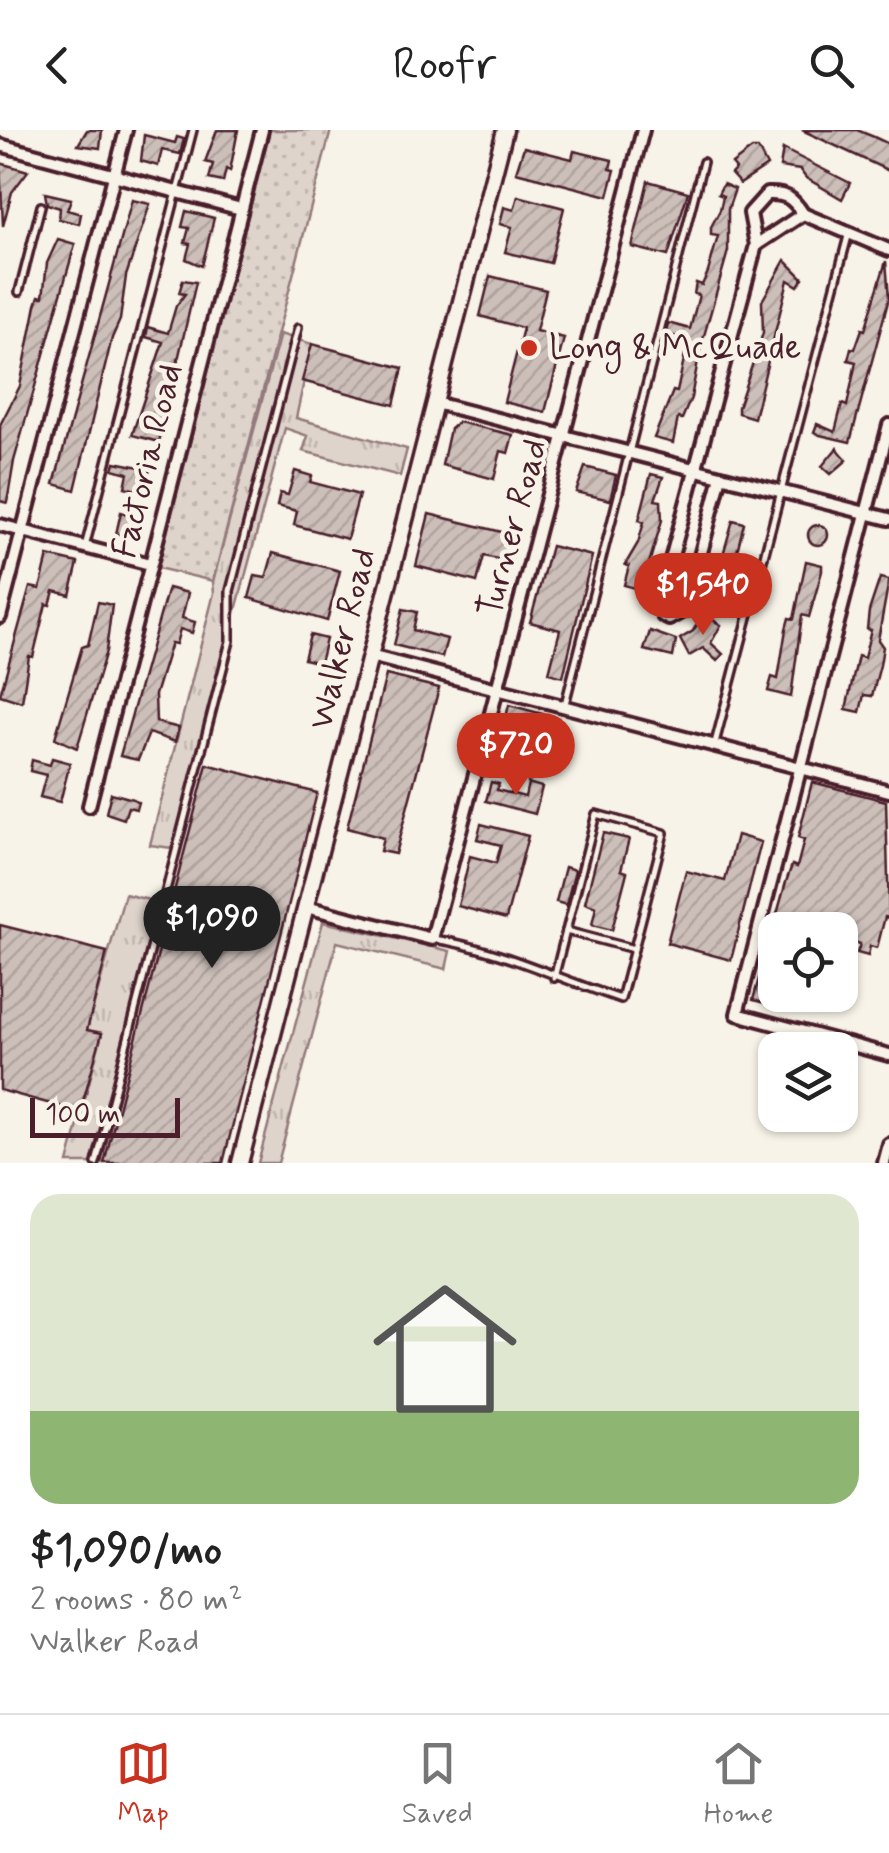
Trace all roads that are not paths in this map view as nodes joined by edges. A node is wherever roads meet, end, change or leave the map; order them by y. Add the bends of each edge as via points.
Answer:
1 (126, 130) edge
2 (193, 130) edge
3 (262, 130) edge
4 (505, 130) edge
5 (643, 130) edge
6 (0, 145) edge
7 (703, 162) dead end
8 (114, 175) junction
9 (177, 192) junction
10 (41, 206) dead end
11 (241, 208) junction
12 (802, 214) junction
13 (848, 233) junction
14 (756, 245) junction
15 (889, 250) edge
16 (19, 292) dead end
17 (298, 328) dead end
18 (435, 403) junction
19 (889, 425) edge
20 (565, 436) junction
21 (630, 453) junction
22 (694, 469) junction
23 (722, 476) junction
24 (781, 492) junction
25 (866, 513) junction
26 (889, 519) edge
27 (0, 525) edge
28 (22, 531) junction
29 (85, 548) junction
30 (150, 564) junction
31 (0, 617) edge
32 (370, 656) junction
33 (498, 689) junction
34 (564, 707) junction
35 (714, 746) junction
36 (800, 768) junction
37 (888, 788) edge
38 (90, 806) dead end
39 (306, 907) junction
40 (566, 931) junction
41 (432, 939) junction
42 (634, 949) junction
43 (554, 978) junction
44 (889, 1055) edge
45 (889, 1144) edge
46 (96, 1163) edge
47 (240, 1163) edge
48 (884, 1163) edge

1 - 8 street
2 - 9 lane
3 - 11 street, Factoria Road
4 - 18 main road, Walker Road
5 - 20 street, Turner Road
6 - 8 street
7 - 21 lane
8 - 9 street
8 - 28 street
9 - 11 street
9 - 29 lane
10 - 16 lane
11 - 30 street, Factoria Road
12 - 13 street
12 - 14 street
12 - 14 street via 794,200 767,194 750,213
13 - 15 street
13 - 24 lane
14 - 22 street
17 - 46 lane via 230,591 226,660
18 - 20 street
18 - 32 main road, Walker Road
19 - 25 street
20 - 21 street
20 - 33 street, Turner Road
21 - 22 street
21 - 34 lane
22 - 23 street
22 - 23 street via 658,604 669,620 686,610
23 - 24 street
24 - 25 street
24 - 35 lane
25 - 26 street
25 - 36 street
27 - 28 street
28 - 29 street
28 - 31 street
29 - 30 street
30 - 38 street, Factoria Road
32 - 33 street
32 - 39 main road, Walker Road
33 - 34 street
33 - 41 street, Turner Road
34 - 35 street
35 - 36 street
36 - 37 street
36 - 44 street via 737,1014
39 - 41 street
39 - 47 main road, Walker Road
40 - 42 lane
40 - 42 lane via 596,814 664,833
40 - 43 lane
41 - 43 lane via 492,951
42 - 43 lane via 621,1000
45 - 48 street

